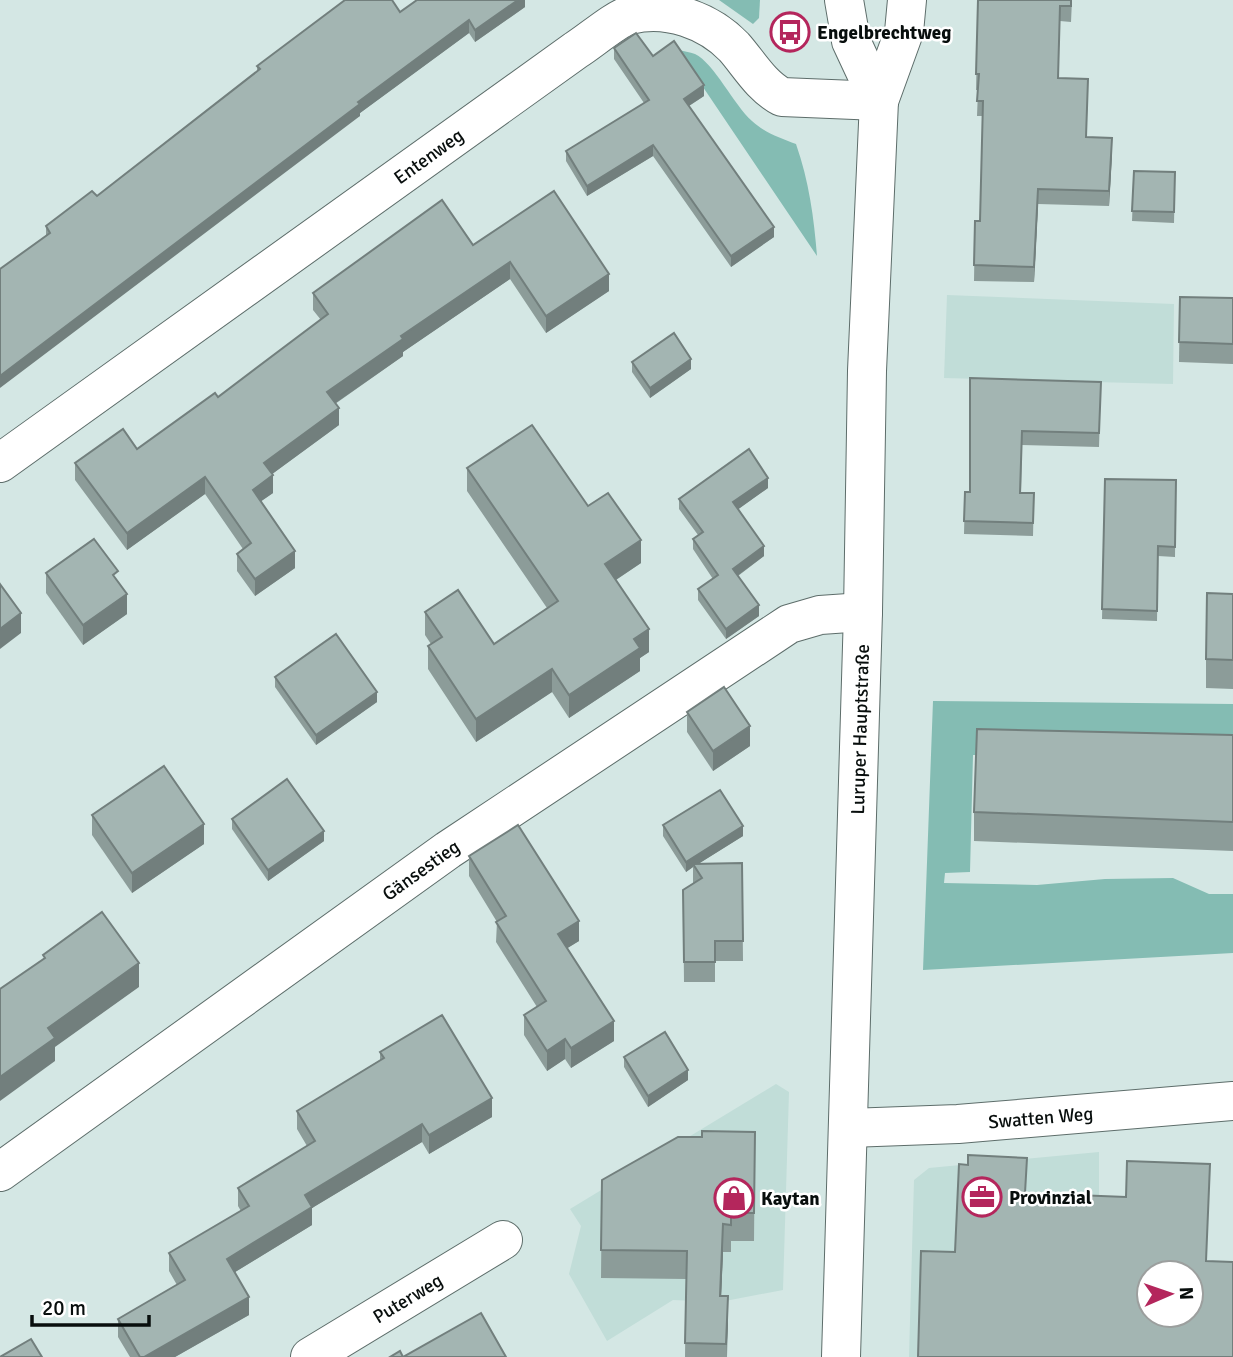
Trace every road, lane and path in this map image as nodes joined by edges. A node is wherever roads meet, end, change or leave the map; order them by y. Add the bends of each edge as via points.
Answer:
1 (844, 0) edge
2 (907, 0) edge
3 (879, 102) junction
4 (0, 463) edge
5 (863, 612) junction
6 (1233, 1101) edge
7 (849, 1128) junction
8 (0, 1171) edge
9 (503, 1240) dead end
10 (310, 1357) edge
11 (841, 1357) edge

1 - 3 street, Luruper Hauptstraße via 850,41
2 - 3 street, Luruper Hauptstraße via 904,32
3 - 4 street, Entenweg via 782,97 712,27 658,13 629,15
3 - 5 street, Luruper Hauptstraße
5 - 7 street, Luruper Hauptstraße
5 - 8 street, Gänsestieg via 820,615 789,624 448,850
6 - 7 street, Swatten Weg
7 - 11 street, Luruper Hauptstraße
9 - 10 street, Puterweg

